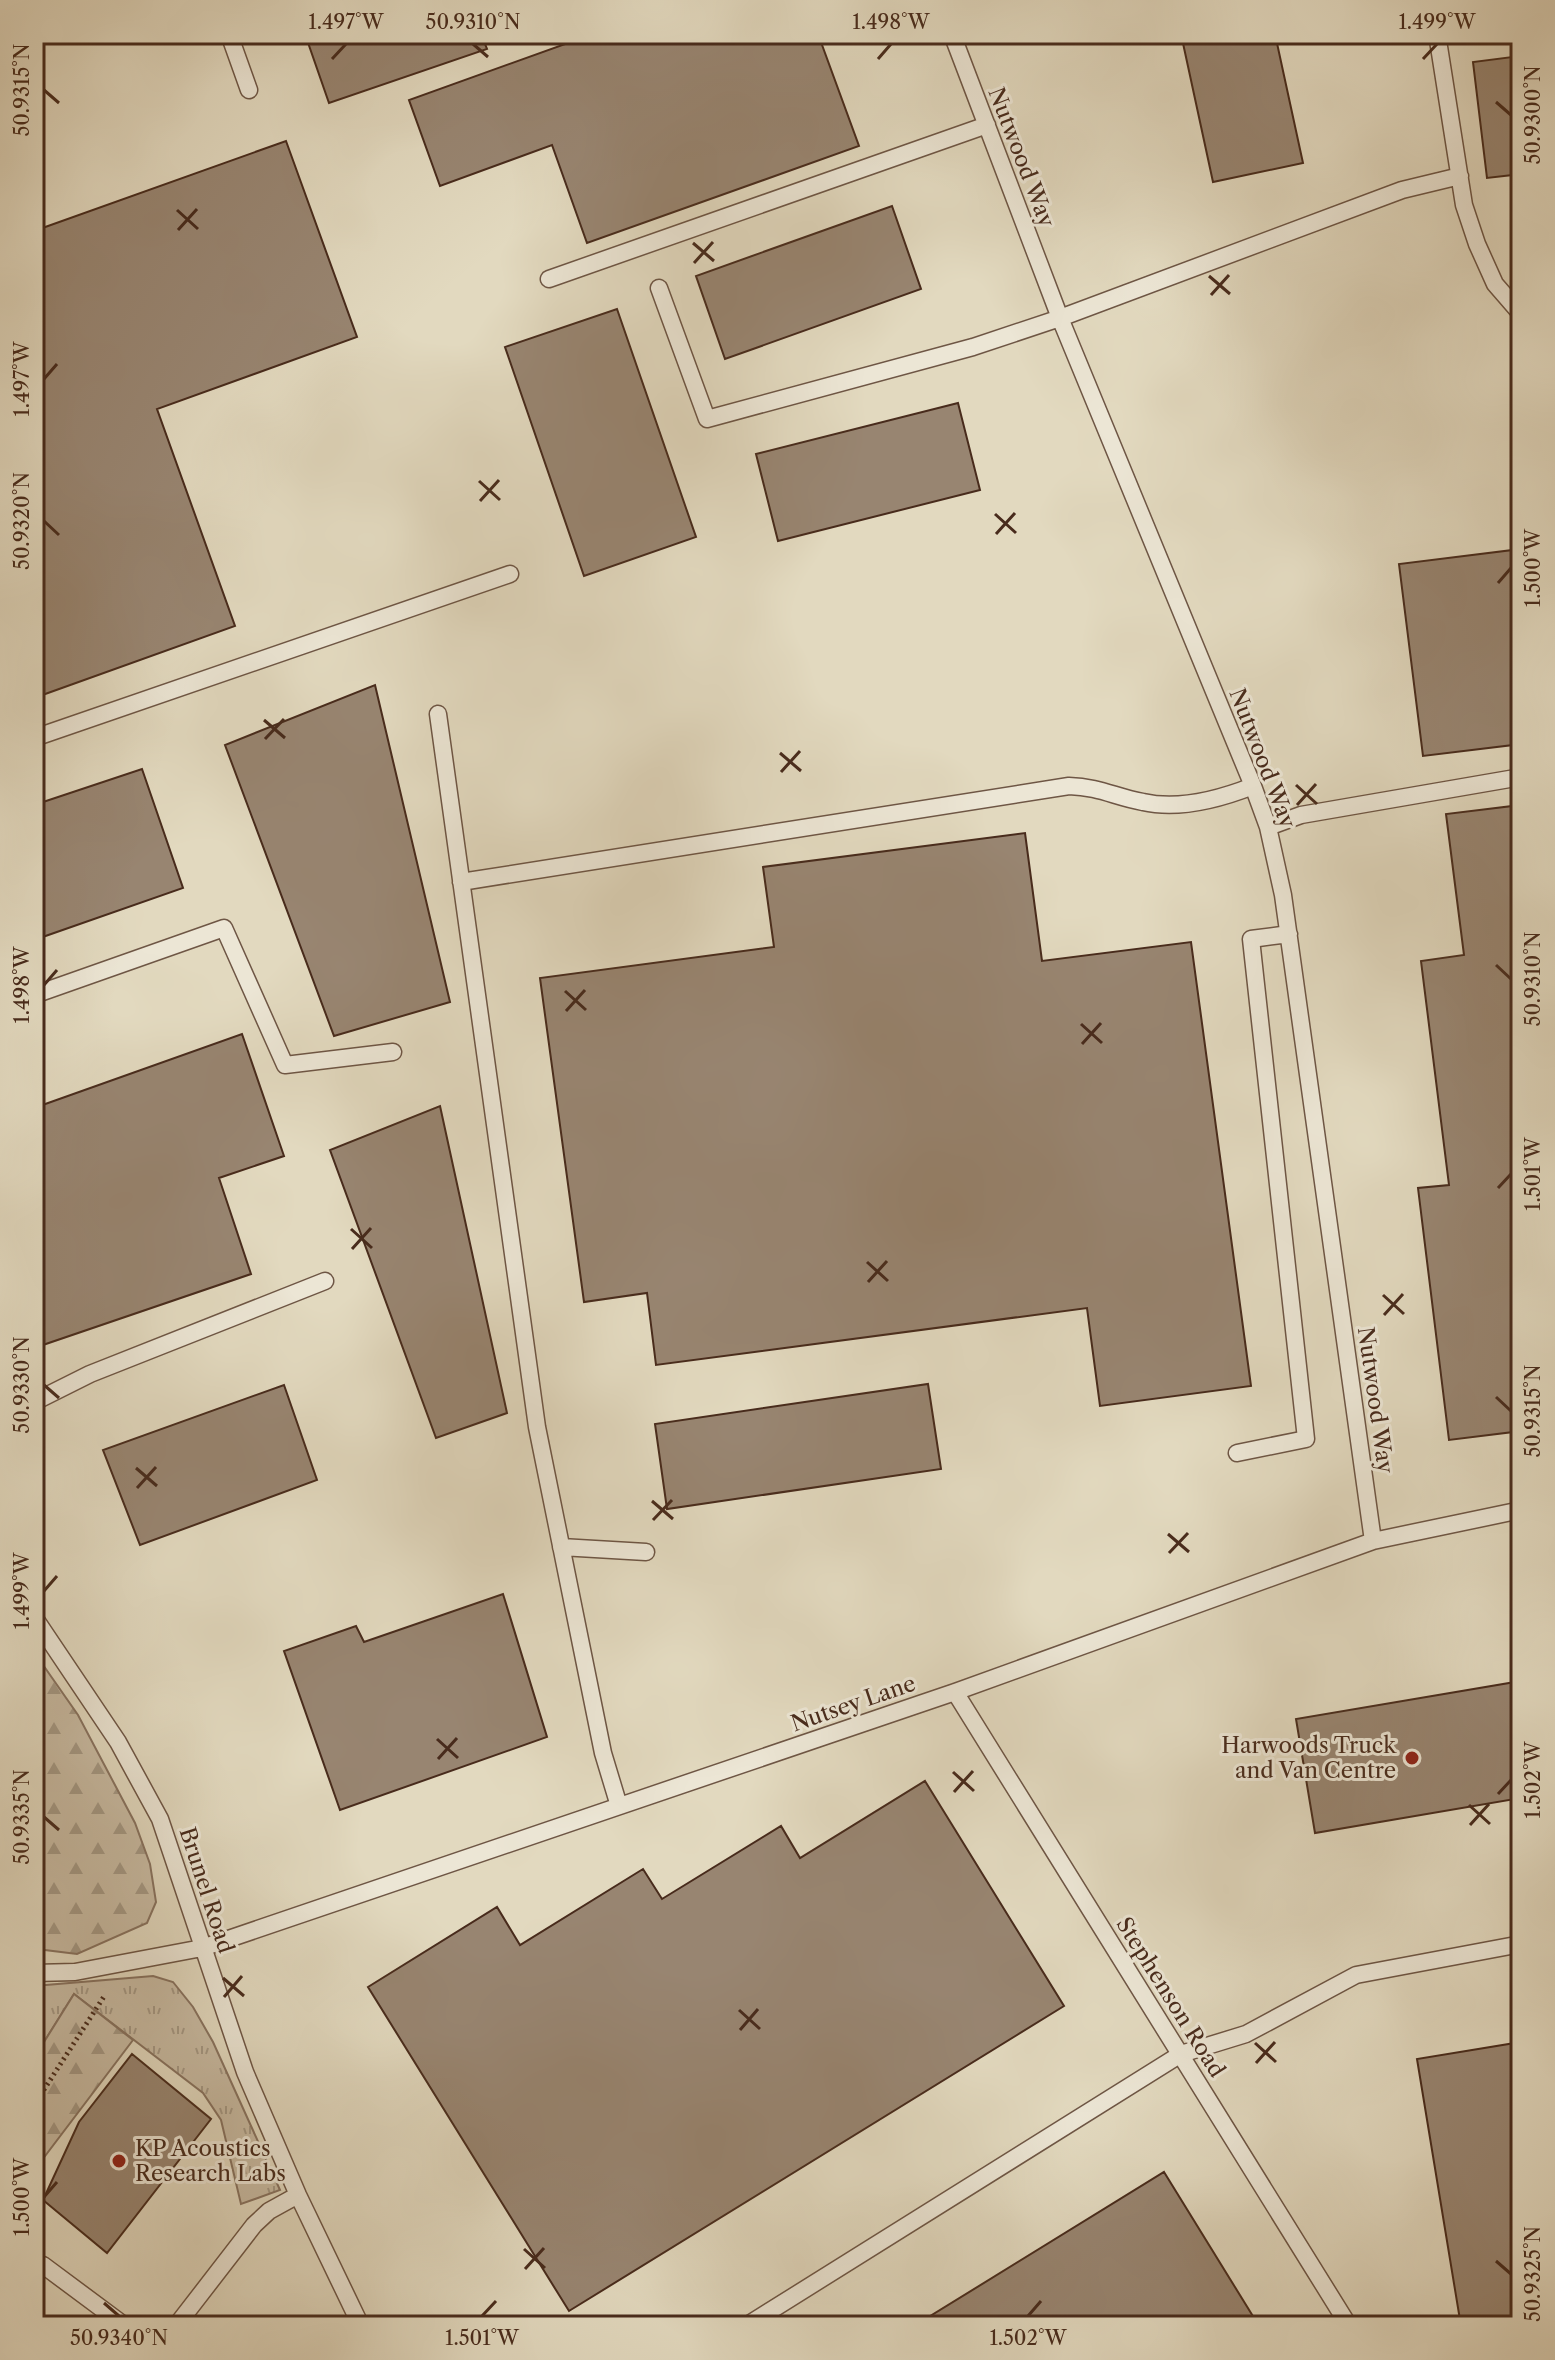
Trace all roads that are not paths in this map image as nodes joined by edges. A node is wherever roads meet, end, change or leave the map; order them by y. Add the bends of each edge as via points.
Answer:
1 (229, 34) edge
2 (952, 34) edge
3 (1437, 34) edge
4 (249, 90) dead end
5 (987, 125) junction
6 (1460, 176) junction
7 (549, 279) dead end
8 (659, 288) dead end
9 (1521, 314) edge
10 (1060, 318) junction
11 (510, 574) dead end
12 (438, 714) dead end
13 (34, 738) edge
14 (1521, 777) edge
15 (1253, 786) junction
16 (1268, 827) junction
17 (461, 882) junction
18 (1289, 934) junction
19 (34, 995) edge
20 (393, 1052) dead end
21 (325, 1281) dead end
22 (34, 1402) edge
23 (1237, 1453) dead end
24 (1521, 1510) edge
25 (1373, 1541) junction
26 (561, 1547) junction
27 (646, 1552) dead end
28 (34, 1617) edge
29 (955, 1692) junction
30 (619, 1806) junction
31 (1521, 1944) edge
32 (202, 1948) junction
33 (34, 1973) edge
34 (1181, 2054) junction
35 (298, 2195) junction
36 (43, 2265) dead end
37 (125, 2326) edge
38 (176, 2326) edge
39 (361, 2326) edge
40 (746, 2326) edge
41 (1349, 2326) edge

1 - 4 lane
2 - 5 lane, Nutwood Way
3 - 6 lane
5 - 7 lane
5 - 10 lane, Nutwood Way
6 - 9 lane via 1464,205 1486,265
6 - 10 lane via 1402,190
8 - 10 lane via 707,419
10 - 15 lane, Nutwood Way
11 - 13 lane
12 - 17 lane
14 - 16 lane via 1301,815
15 - 16 lane, Nutwood Way
15 - 17 lane via 1213,799 1159,805 1094,787 1069,786
16 - 18 lane, Nutwood Way
17 - 26 lane via 537,1427
18 - 23 lane via 1251,939 1306,1439
18 - 25 lane, Nutwood Way
19 - 20 lane via 224,928 285,1065
21 - 22 lane via 90,1374
24 - 25 lane, Nutsey Lane
25 - 29 lane, Nutsey Lane
26 - 27 lane
26 - 30 lane via 603,1753
28 - 32 lane, Brunel Road via 118,1742 160,1819
29 - 30 lane, Nutsey Lane
29 - 34 lane, Stephenson Road
30 - 32 lane, Nutsey Lane
31 - 34 lane via 1356,1975 1246,2034
32 - 33 lane, Nutsey Lane via 75,1972
32 - 35 lane, Brunel Road via 245,2072
34 - 40 lane
34 - 41 lane, Stephenson Road
35 - 38 lane via 254,2225
35 - 39 lane, Brunel Road
36 - 37 lane

